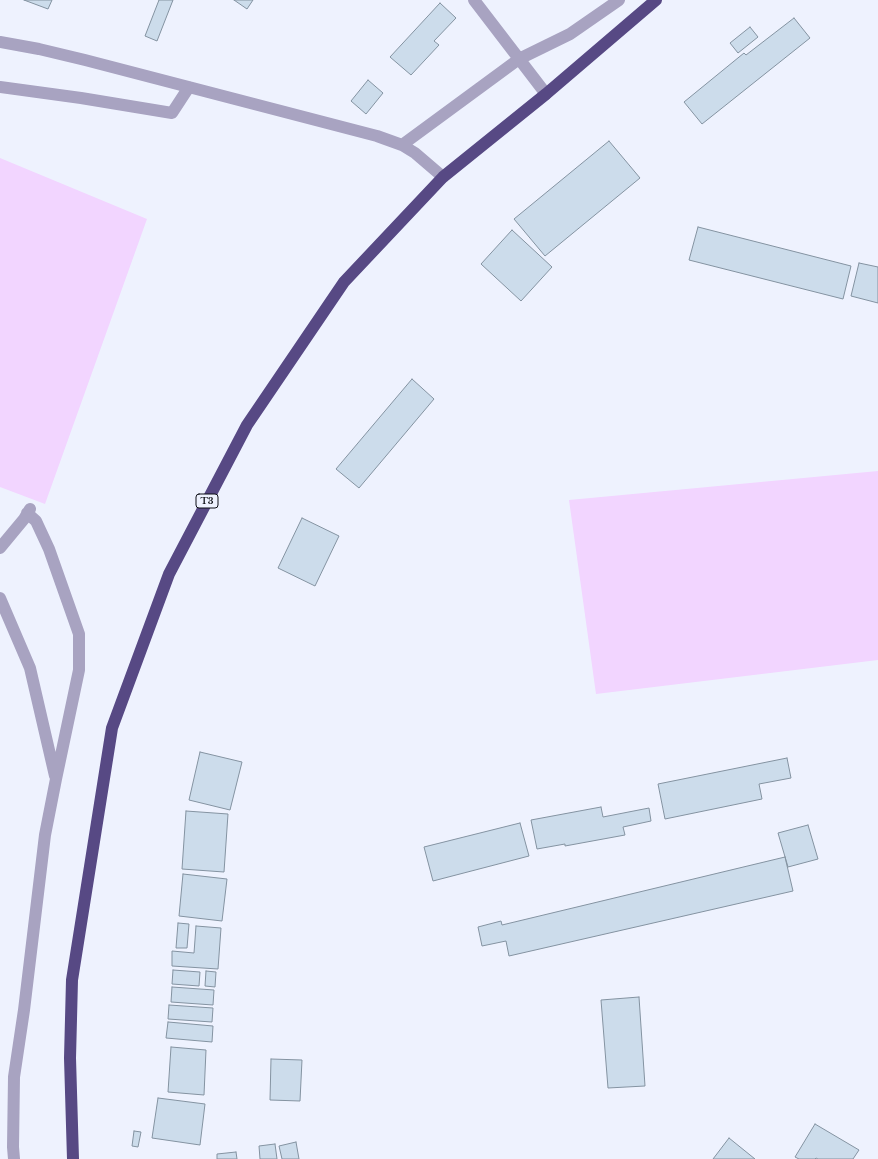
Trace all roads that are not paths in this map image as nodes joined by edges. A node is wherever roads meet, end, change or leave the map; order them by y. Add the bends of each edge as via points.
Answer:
1 (474, 0) edge
2 (619, 0) edge
3 (656, 0) edge
4 (0, 42) edge
5 (519, 59) junction
6 (0, 87) edge
7 (189, 87) junction
8 (546, 94) junction
9 (402, 145) junction
10 (443, 177) junction
11 (0, 548) edge
12 (0, 598) edge
13 (56, 779) junction
14 (11, 1156) edge
15 (73, 1159) edge

1 - 5 street
2 - 5 street via 570,34
3 - 8 highway, T3
4 - 7 street via 62,54
5 - 8 street
5 - 9 street
6 - 7 street via 172,113
7 - 9 street via 377,136
8 - 10 highway, T3
9 - 10 street
10 - 15 highway, T3 via 344,282 247,425 166,581 112,728 72,980 70,1058
11 - 13 street via 28,511 36,521 48,549 79,634 79,670
12 - 13 street via 30,668
13 - 14 street via 45,835 14,1077

